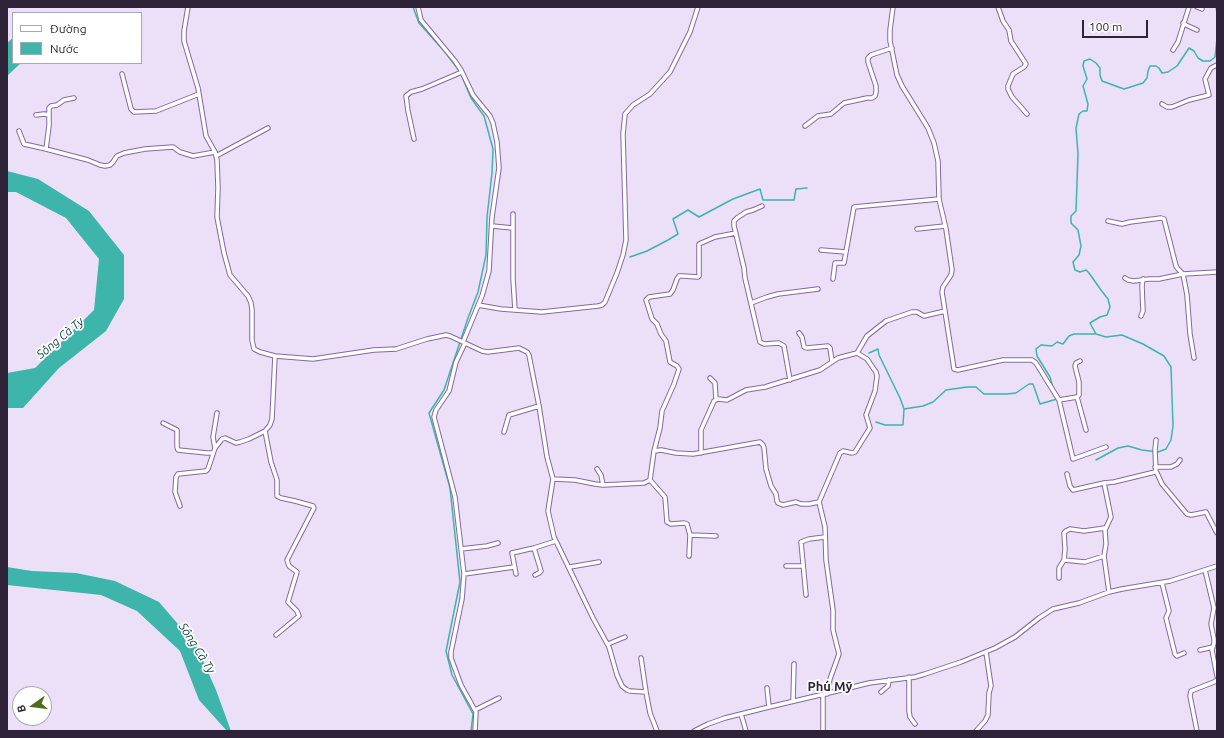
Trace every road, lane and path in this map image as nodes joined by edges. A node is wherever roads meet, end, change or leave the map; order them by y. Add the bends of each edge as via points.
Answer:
1 (188, 7) edge
2 (418, 7) edge
3 (698, 7) edge
4 (893, 7) edge
5 (998, 7) edge
6 (1189, 7) edge
7 (1197, 7) edge
8 (1202, 9) dead end
9 (1183, 23) junction
10 (1197, 30) dead end
11 (892, 48) junction
12 (1173, 50) dead end
13 (1217, 65) edge
14 (460, 73) junction
15 (122, 74) dead end
16 (199, 94) junction
17 (74, 98) dead end
18 (1162, 104) dead end
19 (1027, 114) dead end
20 (36, 115) dead end
21 (49, 115) junction
22 (805, 126) dead end
23 (268, 128) dead end
24 (19, 131) dead end
25 (414, 139) dead end
26 (46, 149) junction
27 (215, 154) junction
28 (939, 199) junction
29 (762, 206) dead end
30 (513, 214) dead end
31 (1108, 221) dead end
32 (492, 226) junction
33 (945, 226) junction
34 (513, 228) junction
35 (916, 229) dead end
36 (736, 233) junction
37 (821, 250) dead end
38 (846, 252) junction
39 (1217, 272) edge
40 (1183, 274) junction
41 (1125, 278) dead end
42 (833, 279) dead end
43 (1143, 280) junction
44 (818, 289) dead end
45 (751, 303) junction
46 (478, 305) junction
47 (515, 310) junction
48 (945, 311) junction
49 (1141, 316) dead end
50 (799, 333) dead end
51 (464, 343) junction
52 (857, 353) junction
53 (275, 356) junction
54 (1194, 358) dead end
55 (832, 361) junction
56 (1080, 361) dead end
57 (710, 378) dead end
58 (790, 380) junction
59 (1077, 397) junction
60 (716, 400) junction
61 (1059, 400) junction
62 (539, 406) junction
63 (216, 413) dead end
64 (163, 423) dead end
65 (1086, 430) dead end
66 (265, 431) junction
67 (504, 432) dead end
68 (1156, 440) dead end
69 (1106, 447) dead end
70 (215, 448) junction
71 (654, 451) junction
72 (213, 453) junction
73 (700, 453) junction
74 (1180, 460) dead end
75 (1155, 467) junction
76 (597, 469) dead end
77 (1156, 472) junction
78 (1067, 474) dead end
79 (553, 479) junction
80 (650, 480) junction
81 (1104, 483) junction
82 (603, 485) junction
83 (819, 502) junction
84 (180, 506) dead end
85 (1105, 528) junction
86 (1217, 533) edge
87 (690, 535) junction
88 (716, 536) dead end
89 (825, 537) junction
90 (556, 541) junction
91 (498, 543) dead end
92 (534, 548) junction
93 (461, 549) junction
94 (689, 556) dead end
95 (1104, 556) junction
96 (1064, 560) junction
97 (599, 562) dead end
98 (514, 566) junction
99 (786, 566) dead end
100 (803, 566) junction
101 (1217, 566) edge
102 (570, 567) junction
103 (1205, 570) junction
104 (464, 574) junction
105 (516, 574) dead end
106 (535, 575) dead end
107 (1059, 578) dead end
108 (1162, 583) junction
109 (1109, 592) junction
110 (806, 595) dead end
111 (276, 635) dead end
112 (626, 637) dead end
113 (608, 644) junction
114 (1213, 647) junction
115 (1200, 650) dead end
116 (986, 652) junction
117 (1184, 653) dead end
118 (641, 658) dead end
119 (794, 664) dead end
120 (1217, 676) edge
121 (909, 677) junction
122 (889, 680) junction
123 (1217, 681) edge
124 (767, 688) dead end
125 (646, 692) junction
126 (881, 692) dead end
127 (825, 694) junction
128 (499, 698) dead end
129 (793, 701) junction
130 (769, 707) junction
131 (475, 710) junction
132 (740, 714) junction
133 (915, 724) dead end
134 (475, 731) edge
135 (657, 731) edge
136 (694, 731) edge
137 (746, 731) edge
138 (823, 731) edge
139 (976, 731) edge
140 (1197, 731) edge

1 - 16 street via 184,41
2 - 14 street via 421,20 448,51
3 - 47 street via 690,32 670,72 650,94 633,105 625,114 623,134 626,240 617,273 605,302 598,306 552,312
4 - 11 street via 890,35
5 - 19 street via 1009,30 1011,41 1026,64 1013,74 1008,89
6 - 9 street
7 - 8 street
9 - 10 street
9 - 12 street
11 - 22 street via 868,58 876,86 875,96 844,103 831,114 818,116
11 - 28 street via 899,81 928,128 934,143 939,164
13 - 18 street via 1211,68 1205,79 1209,95 1172,107
14 - 25 street via 406,96
14 - 32 street via 491,118 497,142 499,168
15 - 16 street via 134,112 156,111
16 - 27 street via 206,136
17 - 21 street via 51,106
20 - 21 street
21 - 26 street
23 - 27 street
24 - 26 street via 24,144
26 - 27 street via 105,166 112,163 117,156 145,149 173,147 193,156
27 - 53 street via 217,217 228,273 251,303 253,347
28 - 33 street
28 - 38 street via 854,207
29 - 36 street via 737,218 734,223
30 - 34 street
31 - 40 street via 1122,224 1163,218 1176,266
32 - 34 street
32 - 46 street via 489,271
33 - 35 street
33 - 48 street via 952,270 942,289
34 - 47 street
36 - 45 street
36 - 71 street via 715,237 699,244 699,276 679,276 670,294 649,297 646,300 652,319 666,341 670,362 679,369 662,411
37 - 38 street
38 - 42 street via 844,264 835,263
39 - 40 street
40 - 43 street
40 - 54 street
41 - 43 street via 1132,281
43 - 49 street
44 - 45 street via 778,294
45 - 58 street via 760,342 779,343 784,346
46 - 47 street
46 - 51 street
48 - 52 street via 924,316 912,312 886,321 867,336
48 - 61 street via 955,370 1003,360 1032,360 1040,368
50 - 55 street via 804,347 828,346
51 - 53 street via 446,335 393,349 313,359
51 - 62 street via 485,352 519,348 527,352
51 - 93 street via 449,391 434,417 455,497
52 - 55 street
52 - 83 street via 867,359 877,376 875,391 866,415 870,428 855,452 843,450 840,453
53 - 66 street via 272,419
55 - 58 street via 820,370
56 - 59 street via 1075,364 1080,394
57 - 60 street via 715,384
58 - 60 street via 746,390 727,400
59 - 61 street
59 - 65 street
60 - 73 street via 701,430
61 - 69 street via 1074,459
62 - 67 street via 509,415
62 - 79 street
63 - 70 street via 213,439
64 - 72 street via 177,430 178,450
66 - 70 street via 238,443 222,439
66 - 111 street via 277,480 277,496 314,508 287,560 289,566 297,572 288,602 299,616
68 - 75 street
70 - 72 street
71 - 73 street
71 - 80 street
72 - 84 street via 206,471 177,475 176,494
73 - 83 street via 760,442 764,448 766,469 778,503 783,505
74 - 75 street via 1171,467
75 - 77 street
76 - 82 street
77 - 81 street
77 - 86 street via 1162,484 1188,514 1206,512
78 - 81 street via 1073,490
79 - 82 street
79 - 90 street via 548,511
80 - 82 street via 644,483
80 - 87 street via 665,497 667,522 686,524
81 - 85 street via 1111,517
83 - 89 street
85 - 95 street
85 - 96 street via 1066,531
87 - 88 street
87 - 94 street
89 - 100 street via 801,542
89 - 127 street via 834,633 839,654
90 - 92 street
90 - 102 street
91 - 93 street
92 - 98 street via 512,553
92 - 106 street via 541,571
93 - 104 street
95 - 96 street via 1085,562
95 - 109 street
96 - 107 street via 1059,568
97 - 102 street
98 - 104 street
98 - 105 street
99 - 100 street
100 - 110 street
101 - 103 street
102 - 113 street
103 - 108 street
103 - 114 street via 1214,608 1211,623
104 - 131 street via 462,599 451,654 461,685
108 - 109 street
108 - 117 street via 1169,612 1166,618 1175,654 1177,656
109 - 116 street via 1050,611 1015,637
112 - 113 street
113 - 125 street via 622,686 630,691
114 - 115 street
114 - 120 street
116 - 121 street via 925,674
116 - 139 street via 992,686 989,693 988,715
118 - 125 street
119 - 129 street
121 - 122 street
121 - 133 street via 909,711
122 - 126 street via 888,686
122 - 127 street
123 - 140 street via 1191,691
124 - 130 street
125 - 135 street
127 - 129 street
127 - 138 street
128 - 131 street
129 - 130 street
130 - 132 street
131 - 134 street
132 - 136 street
132 - 137 street

